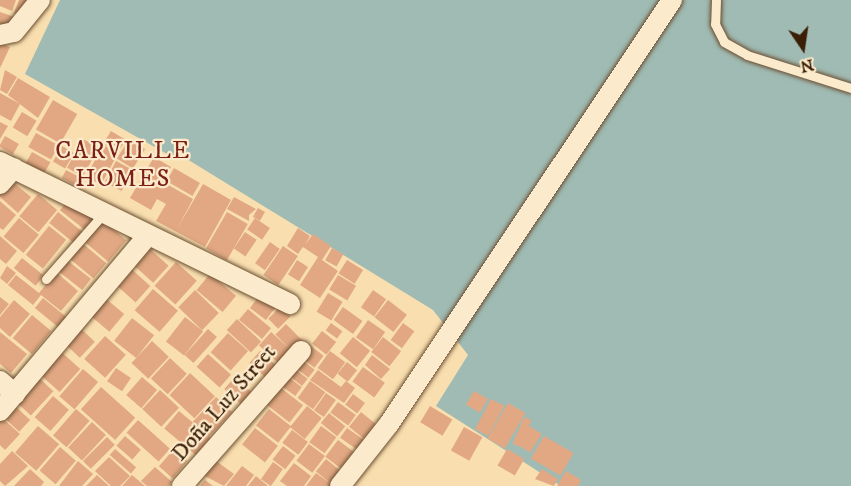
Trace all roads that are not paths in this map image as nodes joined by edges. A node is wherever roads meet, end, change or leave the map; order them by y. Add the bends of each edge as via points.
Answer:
1 (40, 0) edge
2 (672, 0) edge
3 (716, 0) edge
4 (0, 35) edge
5 (851, 88) edge
6 (7, 165) edge
7 (0, 184) edge
8 (104, 213) junction
9 (148, 235) junction
10 (46, 279) dead end
11 (291, 304) dead end
12 (301, 351) dead end
13 (0, 381) edge
14 (15, 394) junction
15 (0, 411) edge
16 (182, 486) edge
17 (340, 486) edge

1 - 4 street via 14,32
2 - 17 street via 401,407
3 - 5 lane via 715,24 724,42 747,54
6 - 7 street
6 - 8 street
8 - 9 street
8 - 10 lane
9 - 11 street
9 - 14 street
12 - 16 street, Doña Luz Street
13 - 14 street
14 - 15 street

